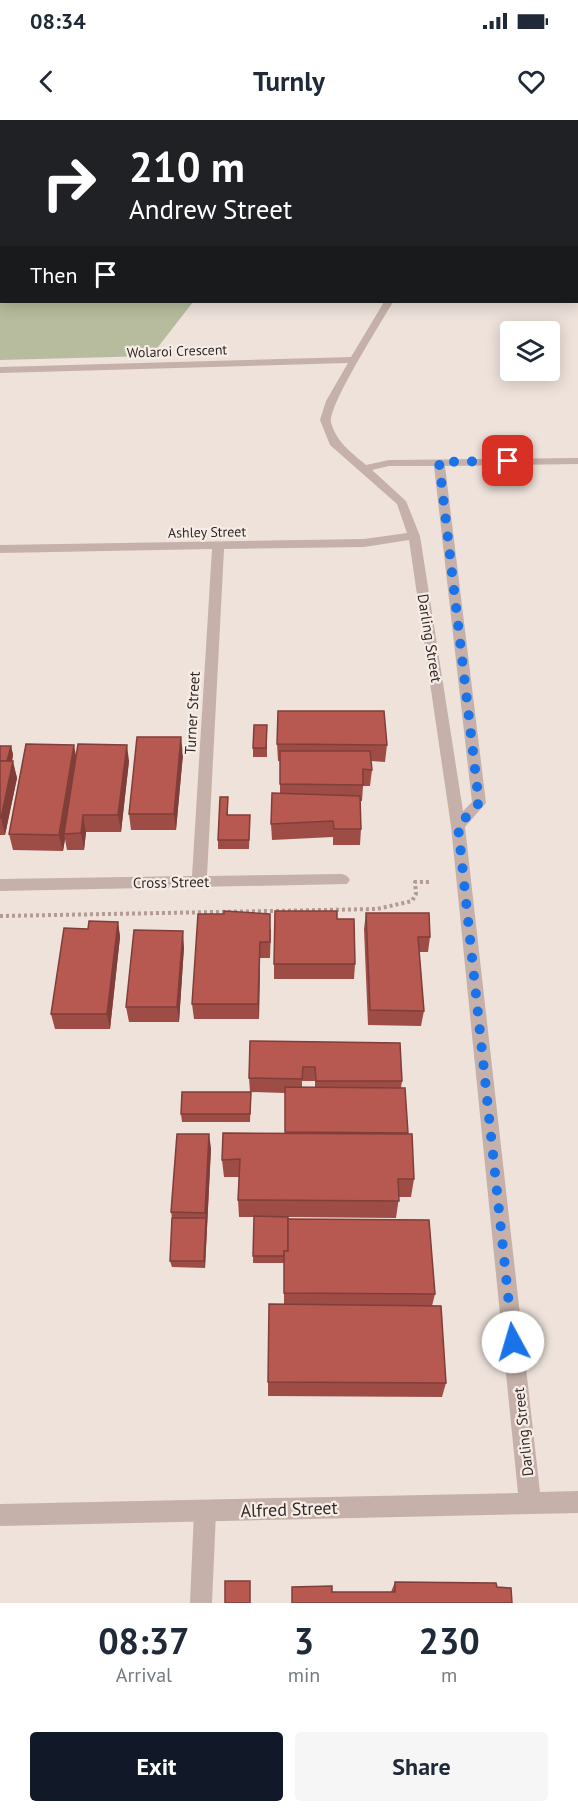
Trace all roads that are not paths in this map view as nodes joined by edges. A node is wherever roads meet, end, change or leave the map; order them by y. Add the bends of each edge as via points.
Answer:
1 (387, 303) edge
2 (354, 360) junction
3 (0, 370) edge
4 (578, 461) edge
5 (439, 462) junction
6 (363, 469) junction
7 (414, 536) junction
8 (218, 547) junction
9 (0, 549) edge
10 (458, 826) junction
11 (342, 880) dead end
12 (199, 881) junction
13 (0, 885) edge
14 (530, 1502) junction
15 (578, 1502) edge
16 (205, 1512) junction
17 (0, 1515) edge
18 (201, 1603) edge

1 - 2 street, Darling Street
2 - 3 street, Wolaroi Crescent
2 - 6 street, Darling Street via 325,420 334,443
4 - 5 street
5 - 6 street via 389,463
5 - 10 street, Darling Street via 479,803
6 - 7 street, Darling Street via 402,503
7 - 8 street, Ashley Street via 364,543
7 - 10 street, Darling Street
8 - 9 street, Ashley Street
8 - 12 street, Turner Street
10 - 14 street, Darling Street
11 - 12 street, Cross Street
12 - 13 street, Cross Street
14 - 15 street, Alfred Street
14 - 16 street, Alfred Street
16 - 17 street, Alfred Street
16 - 18 street

